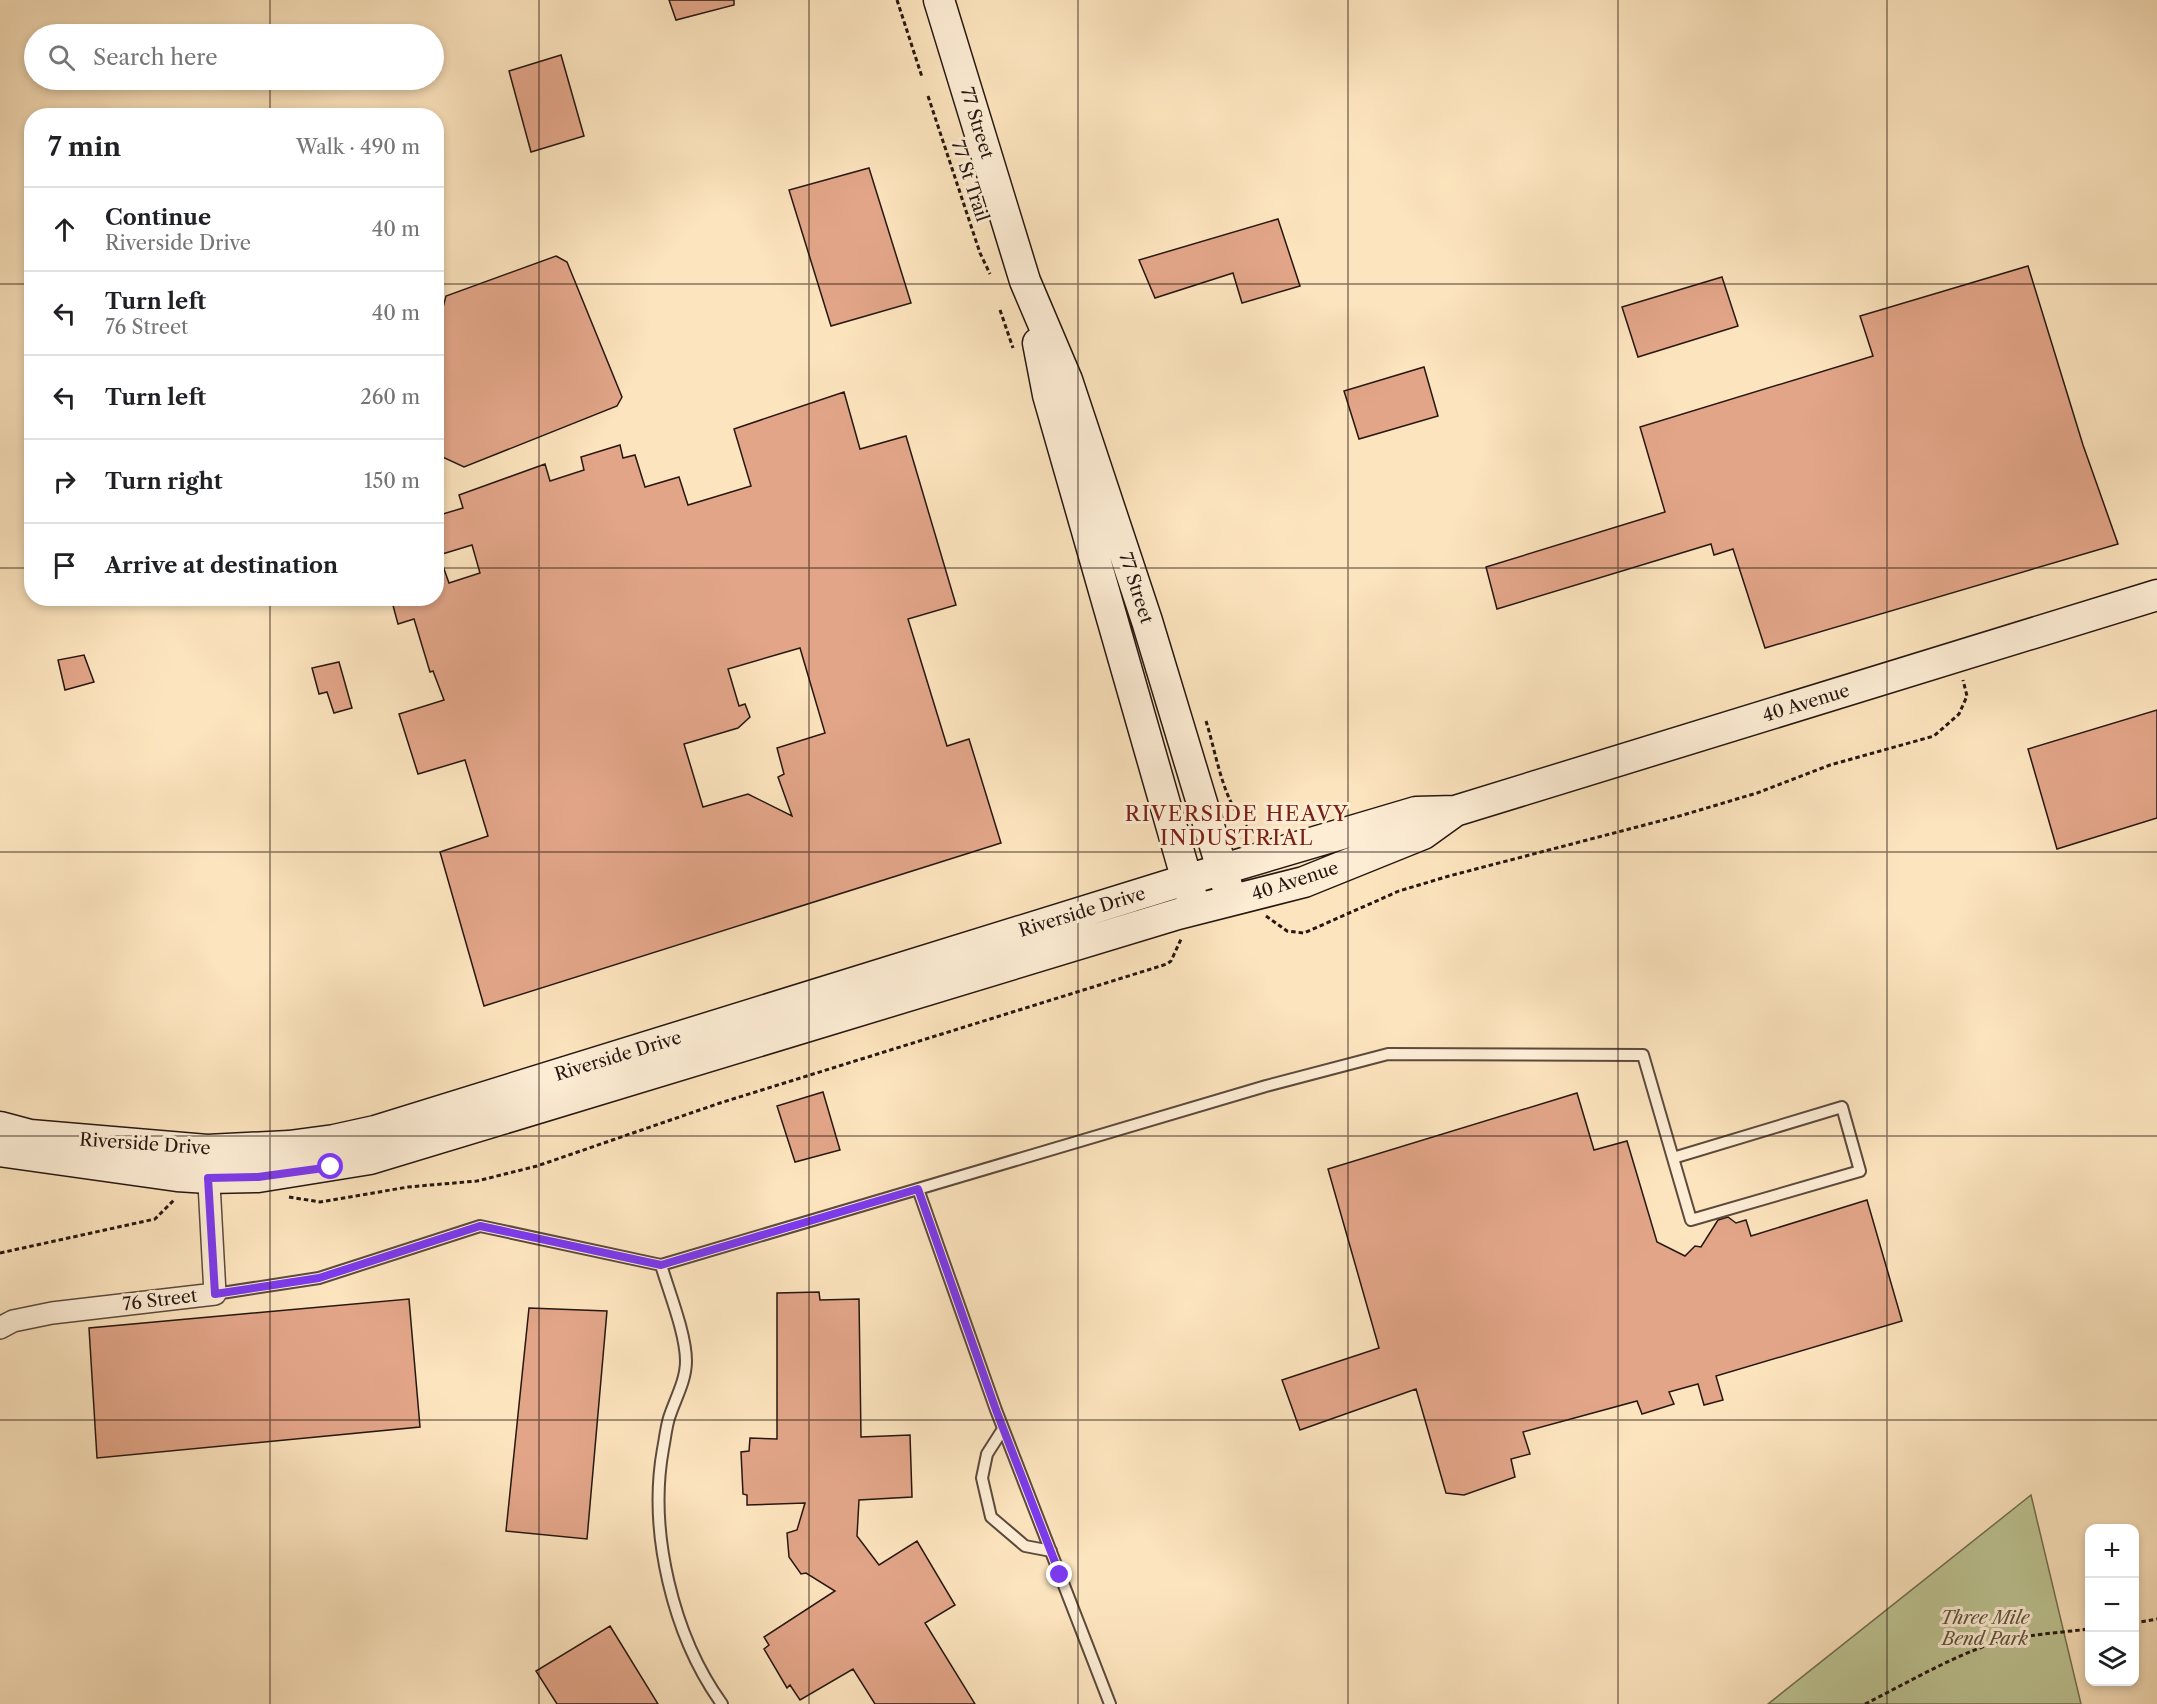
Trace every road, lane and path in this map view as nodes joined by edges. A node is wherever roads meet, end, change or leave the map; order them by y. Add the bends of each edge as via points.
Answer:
1 (897, 0) edge
2 (939, 0) edge
3 (922, 77) dead end
4 (928, 96) dead end
5 (990, 274) dead end
6 (1025, 281) junction
7 (2157, 595) edge
8 (1957, 657) junction
9 (1206, 721) dead end
10 (1455, 811) junction
11 (1240, 845) dead end
12 (1223, 869) junction
13 (1186, 880) junction
14 (1232, 900) junction
15 (1259, 912) dead end
16 (1190, 921) junction
17 (0, 1127) edge
18 (0, 1151) edge
19 (1673, 1158) junction
20 (208, 1164) junction
21 (918, 1189) junction
22 (178, 1193) dead end
23 (286, 1197) dead end
24 (0, 1253) edge
25 (661, 1265) junction
26 (215, 1294) junction
27 (0, 1328) edge
28 (1003, 1429) junction
29 (1051, 1551) junction
30 (2157, 1619) edge
31 (2139, 1622) edge
32 (2085, 1630) edge
33 (722, 1704) edge
34 (1110, 1704) edge
35 (1865, 1704) edge

1 - 3 path
2 - 6 main road, 77 Street
4 - 5 path, 77 St Trail
6 - 12 main road, 77 Street via 1071,390
6 - 13 main road, 77 Street via 1048,395
7 - 8 main road, 40 Avenue
8 - 10 main road, 40 Avenue
8 - 15 path via 1967,696 1959,714 1934,736 1830,765 1757,793 1683,815 1409,888 1304,933 1287,931
9 - 11 path via 1230,802 1247,827
10 - 12 main road, 40 Avenue via 1416,812
10 - 14 main road, 40 Avenue via 1423,834 1304,882
12 - 13 main road, Riverside Drive
12 - 14 main road, 77 Street
13 - 16 main road, 77 Street
13 - 20 main road, Riverside Drive via 375,1131 253,1149
14 - 16 main road, 40 Avenue
16 - 20 main road, Riverside Drive via 389,1154 258,1177
16 - 23 path via 1167,964 720,1103 537,1166 477,1181 408,1187 320,1202
17 - 20 main road, Riverside Drive
18 - 20 main road, Riverside Drive via 165,1174
19 - 19 lane via 1842,1107 1860,1171 1691,1220
19 - 21 lane via 1643,1055 1388,1054
20 - 26 street, 76 Street
21 - 25 lane
21 - 28 lane
22 - 24 path via 155,1219
25 - 26 lane via 480,1226 319,1278
25 - 33 lane via 686,1361 660,1465 659,1521 674,1602 690,1648
26 - 27 street, 76 Street via 52,1313 13,1321
28 - 29 lane
28 - 29 lane via 987,1454 982,1478 991,1517 1025,1546
29 - 34 lane
30 - 31 path
32 - 35 path via 1986,1646

